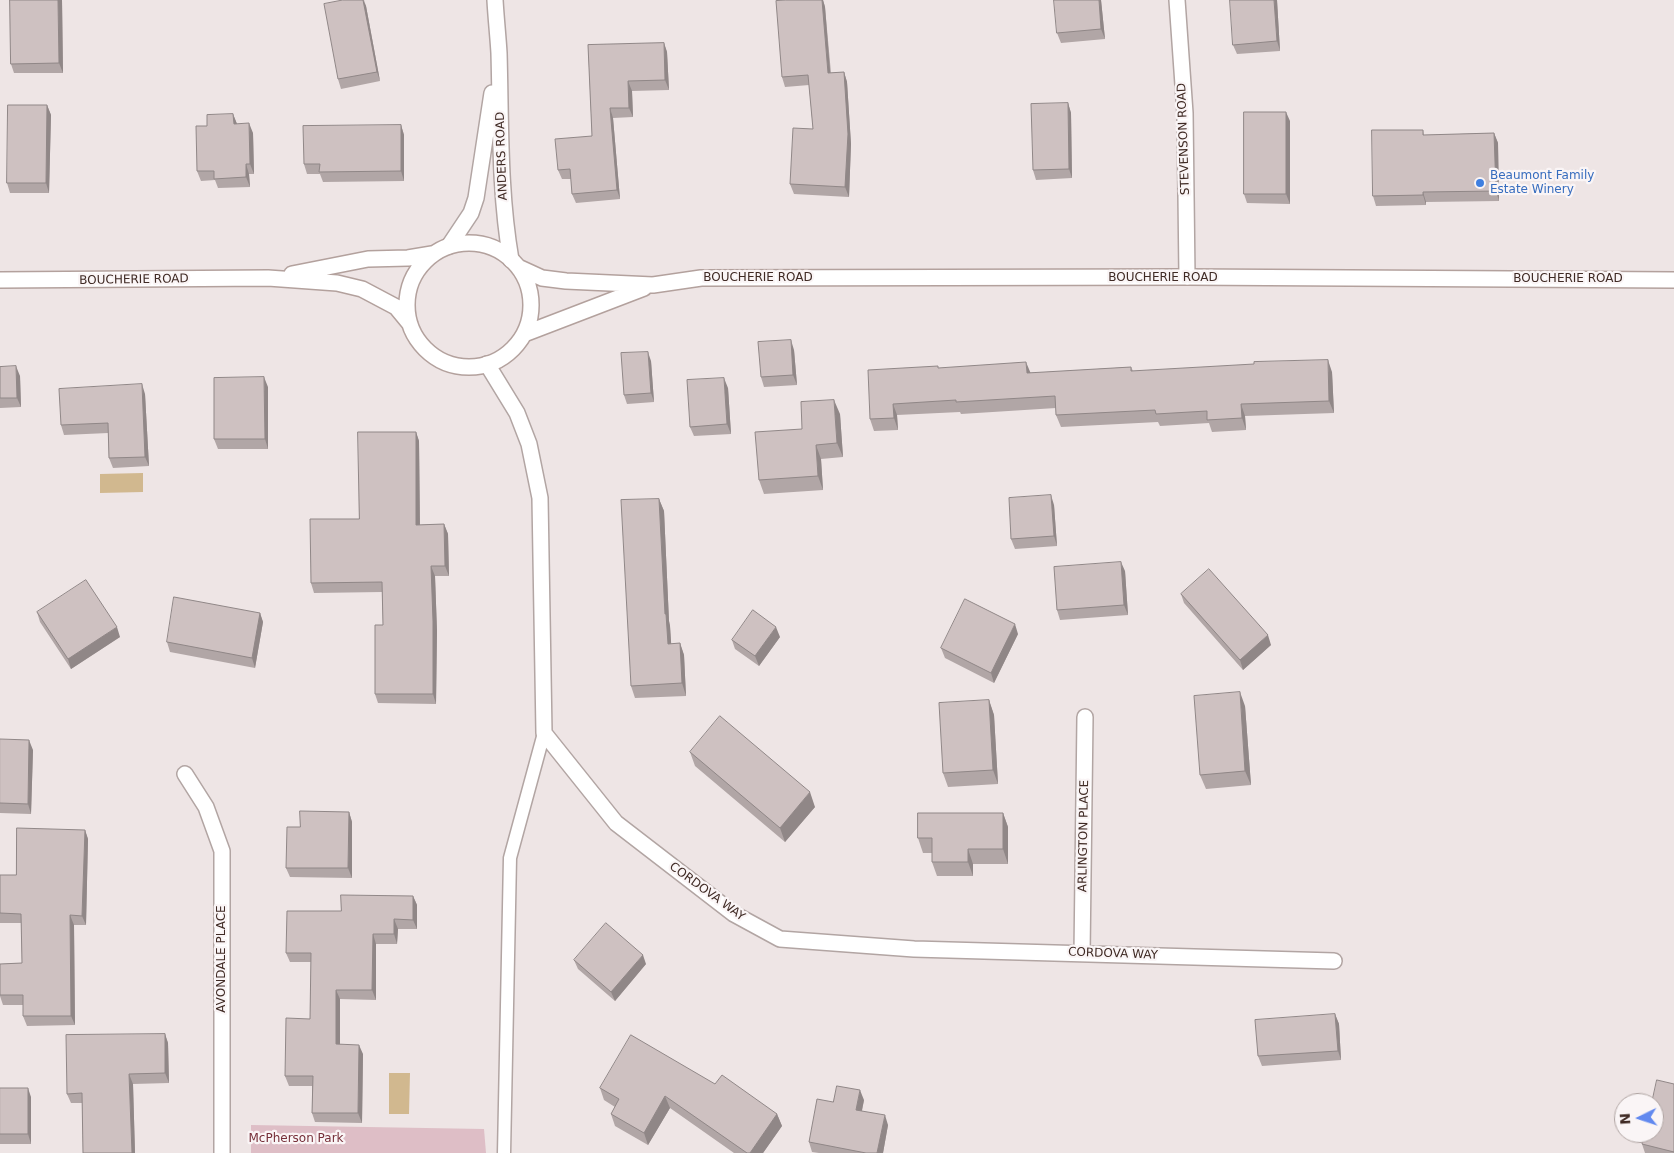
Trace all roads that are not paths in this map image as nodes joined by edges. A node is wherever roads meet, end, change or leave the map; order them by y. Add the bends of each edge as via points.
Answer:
1 (495, 0) edge
2 (1177, 0) edge
3 (499, 52) junction
4 (449, 246) junction
5 (432, 254) junction
6 (515, 263) junction
7 (268, 278) junction
8 (1187, 278) junction
9 (0, 280) edge
10 (1674, 280) edge
11 (652, 285) junction
12 (410, 324) junction
13 (524, 334) junction
14 (487, 364) junction
15 (1085, 717) dead end
16 (544, 733) junction
17 (185, 774) dead end
18 (1082, 954) junction
19 (1334, 961) dead end
20 (222, 1153) edge
21 (504, 1153) edge

1 - 3 street, ANDERS ROAD
2 - 8 street, STEVENSON ROAD via 1185,112
3 - 4 street, ANDERS ROAD via 476,198 471,214
3 - 6 street, ANDERS ROAD via 501,168
4 - 5 street
4 - 6 street via 465,242 482,244 498,250
5 - 7 street, BOUCHERIE ROAD via 368,259
5 - 12 street via 418,268 410,286 407,305
6 - 11 street, BOUCHERIE ROAD via 550,280
6 - 13 street via 526,279 530,293 529,321
7 - 9 street, BOUCHERIE ROAD
7 - 12 street, BOUCHERIE ROAD via 337,283 362,289 396,307
8 - 10 street, BOUCHERIE ROAD
8 - 11 street, BOUCHERIE ROAD via 701,278
11 - 13 street, BOUCHERIE ROAD
12 - 14 street via 417,339 440,360 472,367
13 - 14 street via 508,352
14 - 16 street via 510,400 529,444 540,498
15 - 18 street, ARLINGTON PLACE
16 - 18 street, CORDOVA WAY via 616,823 734,914 780,939 914,949
16 - 21 lane via 510,858
17 - 20 street, AVONDALE PLACE via 206,807 222,851
18 - 19 street, CORDOVA WAY

